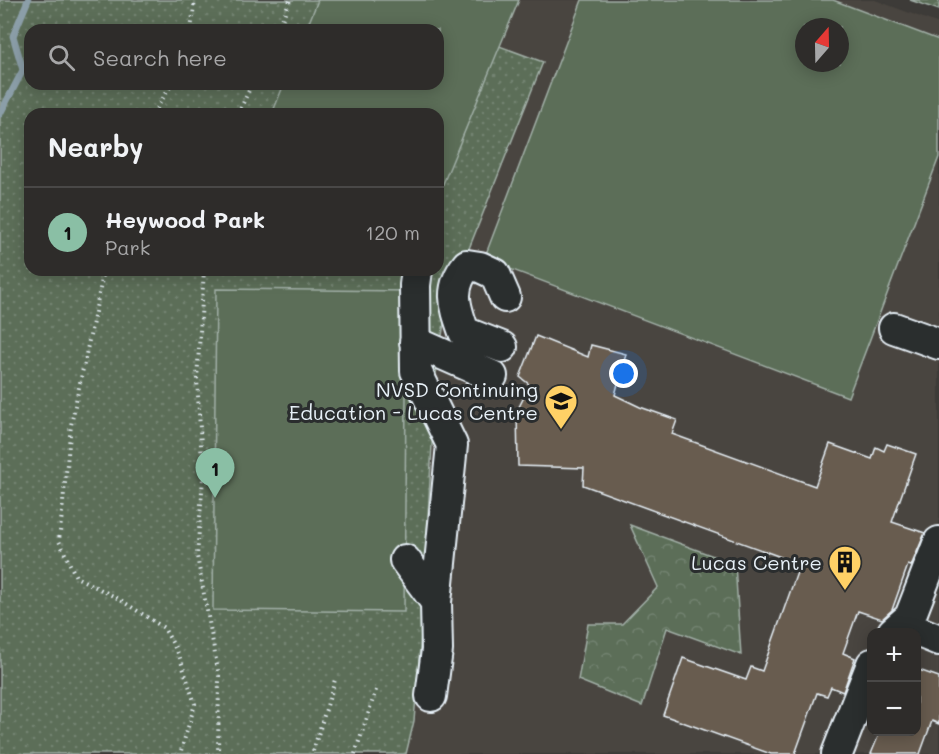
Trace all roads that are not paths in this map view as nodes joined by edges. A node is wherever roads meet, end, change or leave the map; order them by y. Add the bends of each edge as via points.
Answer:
1 (416, 276) edge
2 (505, 297) dead end
3 (894, 328) dead end
4 (415, 342) junction
5 (939, 344) edge
6 (502, 347) dead end
7 (492, 375) dead end
8 (939, 542) edge
9 (405, 560) dead end
10 (436, 602) junction
11 (899, 628) edge
12 (921, 635) edge
13 (939, 640) edge
14 (867, 677) edge
15 (431, 696) dead end
16 (837, 754) edge

1 - 4 lane
2 - 6 lane via 495,274 467,265 458,276 453,302 464,332
3 - 5 lane
4 - 7 lane
4 - 10 lane via 416,371 452,445
8 - 11 lane via 910,617
9 - 10 lane
10 - 15 lane via 437,650
12 - 13 lane
14 - 16 lane

